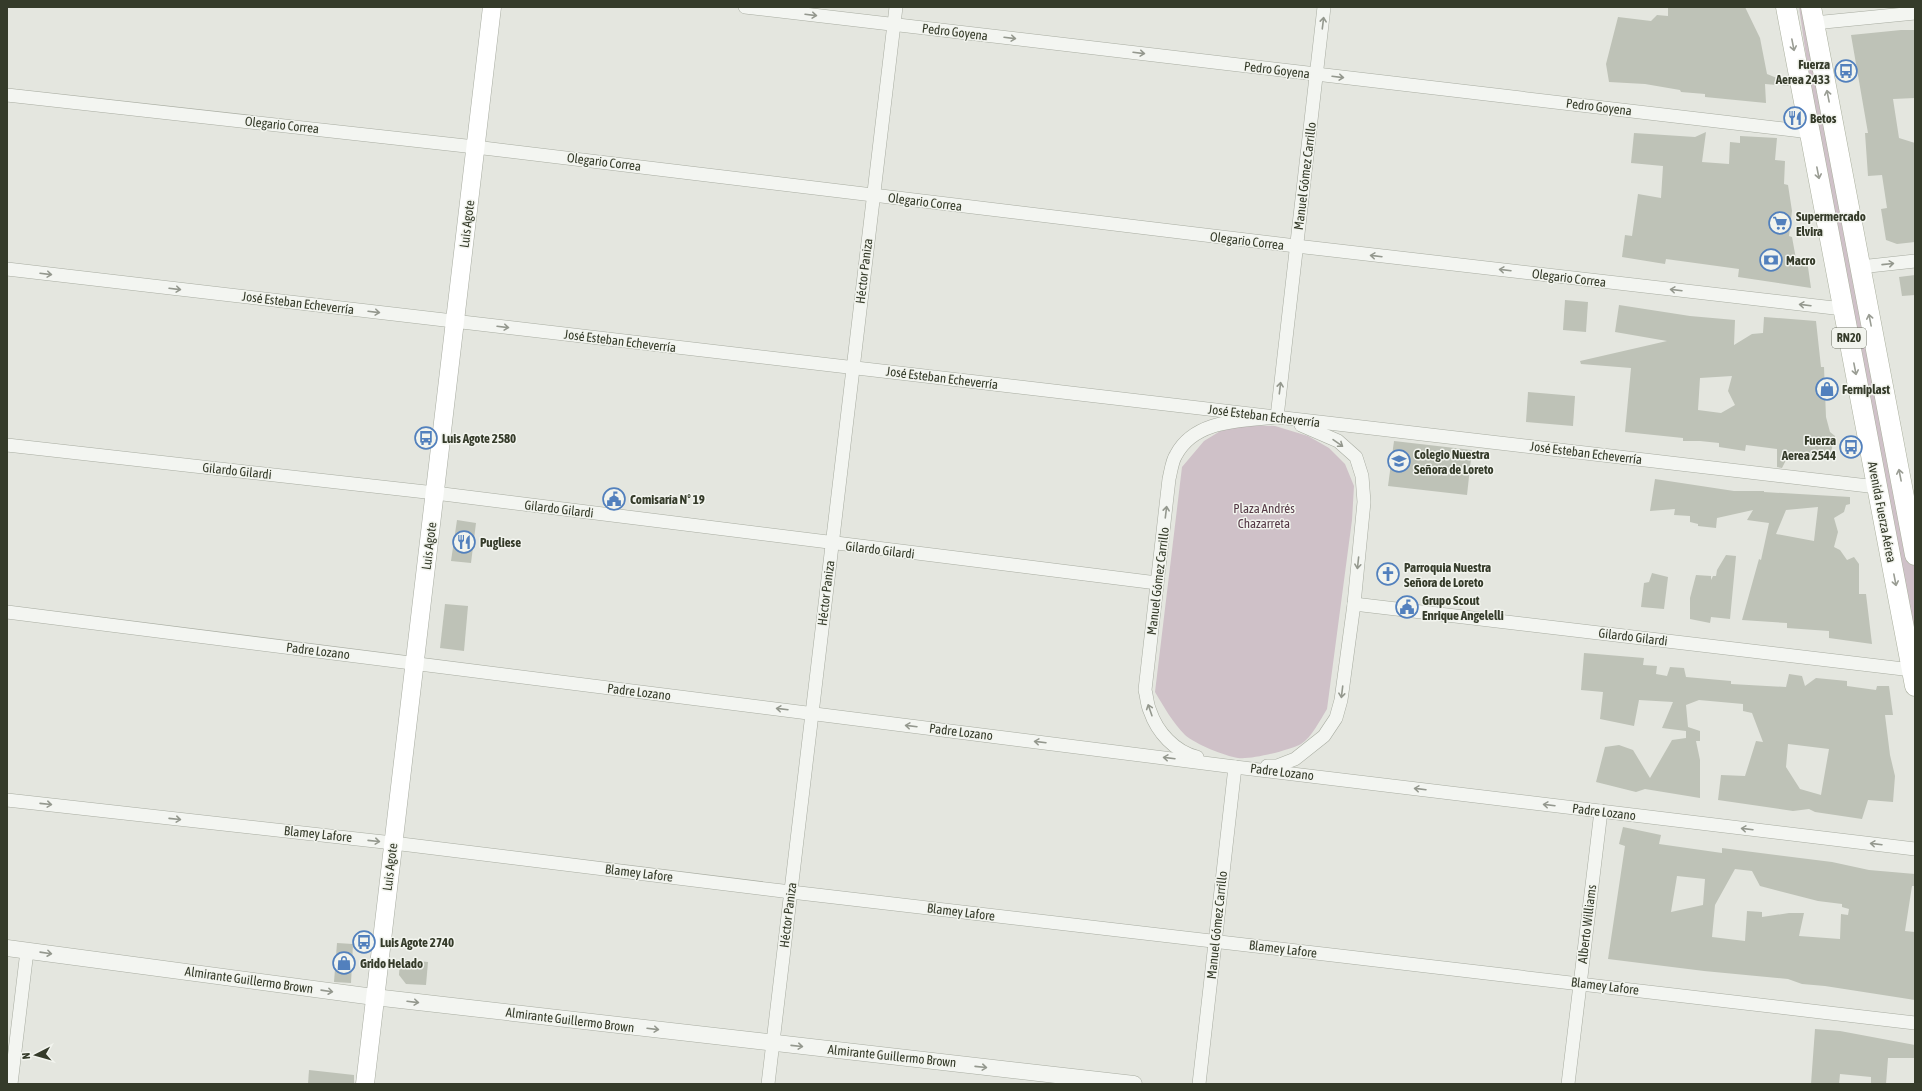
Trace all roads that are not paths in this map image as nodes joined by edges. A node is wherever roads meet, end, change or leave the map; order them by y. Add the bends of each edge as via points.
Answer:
1 (492, 7) edge
2 (745, 7) edge
3 (896, 7) edge
4 (1324, 7) edge
5 (1786, 7) edge
6 (1915, 13) edge
7 (1812, 15) edge
8 (894, 24) junction
9 (1317, 74) junction
10 (7, 95) edge
11 (1810, 132) junction
12 (476, 147) junction
13 (873, 195) junction
14 (1296, 246) junction
15 (1915, 261) edge
16 (1860, 267) junction
17 (7, 269) edge
18 (1844, 309) junction
19 (455, 321) junction
20 (853, 368) junction
21 (1277, 417) junction
22 (7, 445) edge
23 (1877, 487) junction
24 (435, 493) junction
25 (1910, 501) edge
26 (832, 544) junction
27 (1915, 555) edge
28 (1157, 583) junction
29 (1354, 604) junction
30 (7, 612) edge
31 (415, 663) junction
32 (1913, 678) edge
33 (812, 713) junction
34 (1235, 767) junction
35 (7, 800) edge
36 (1601, 811) junction
37 (393, 843) junction
38 (1915, 849) edge
39 (791, 892) junction
40 (1216, 941) junction
41 (7, 948) edge
42 (27, 951) junction
43 (1579, 984) junction
44 (374, 997) junction
45 (1915, 1023) edge
46 (772, 1043) junction
47 (11, 1084) edge
48 (365, 1084) edge
49 (768, 1084) edge
50 (1134, 1084) edge
51 (1199, 1084) edge
52 (1568, 1084) edge

1 - 12 main road, Luis Agote
2 -> 8 street, Pedro Goyena
3 - 8 street, Héctor Paniza
9 -> 4 street, Manuel Gómez Carrillo
5 -> 11 main road, Avenida Fuerza Aérea / RN20
6 - 7 street
16 -> 7 main road, Avenida Fuerza Aérea / RN20
8 -> 9 street, Pedro Goyena
8 - 13 street, Héctor Paniza
9 -> 11 street, Pedro Goyena
9 - 14 street, Manuel Gómez Carrillo
10 - 12 street, Olegario Correa
11 -> 18 main road, Avenida Fuerza Aérea / RN20
12 - 13 street, Olegario Correa
12 - 19 main road, Luis Agote
13 - 14 street, Olegario Correa
13 - 20 street, Héctor Paniza
18 -> 14 street, Olegario Correa
21 -> 14 street, Manuel Gómez Carrillo
16 -> 15 street
25 -> 16 main road, Avenida Fuerza Aérea / RN20
17 -> 19 street, José Esteban Echeverría
18 -> 23 main road, Avenida Fuerza Aérea / RN20
19 -> 20 street, José Esteban Echeverría
19 - 24 main road, Luis Agote
20 - 21 street, José Esteban Echeverría
20 - 26 street, Héctor Paniza
21 - 23 street, José Esteban Echeverría
28 -> 21 street, Manuel Gómez Carrillo via 1169,479 1176,455 1190,438 1206,428 1227,422
21 -> 29 street, Manuel Gómez Carrillo via 1314,429 1338,442 1356,457 1362,476 1364,502
22 - 24 street, Gilardo Gilardi
23 -> 32 main road, Avenida Fuerza Aérea / RN20
24 - 26 street, Gilardo Gilardi
24 - 31 main road, Luis Agote
25 - 27 main road, Avenida Fuerza Aérea / RN20
26 - 28 street, Gilardo Gilardi
26 - 33 street, Héctor Paniza
34 -> 28 street, Manuel Gómez Carrillo via 1191,756 1170,744 1149,711 1145,690
29 - 32 street, Gilardo Gilardi
29 -> 34 street, Manuel Gómez Carrillo via 1341,700 1336,718 1324,736 1295,759 1277,766
30 - 31 street, Padre Lozano
33 -> 31 street, Padre Lozano
31 - 37 main road, Luis Agote
34 -> 33 street, Padre Lozano
33 - 39 street, Héctor Paniza
36 -> 34 street, Padre Lozano
34 - 40 street, Manuel Gómez Carrillo
35 -> 37 street, Blamey Lafore
38 -> 36 street, Padre Lozano
36 - 43 street, Alberto Williams
37 - 39 street, Blamey Lafore
37 - 44 main road, Luis Agote
39 - 40 street, Blamey Lafore
39 - 46 street, Héctor Paniza
40 - 43 street, Blamey Lafore
40 - 51 street, Manuel Gómez Carrillo
41 - 42 street, Almirante Guillermo Brown
42 -> 44 street, Almirante Guillermo Brown
42 - 47 street
43 - 45 street, Blamey Lafore
43 - 52 street, Alberto Williams
44 -> 46 street, Almirante Guillermo Brown
44 - 48 main road, Luis Agote
46 - 49 street, Héctor Paniza
46 -> 50 street, Almirante Guillermo Brown

